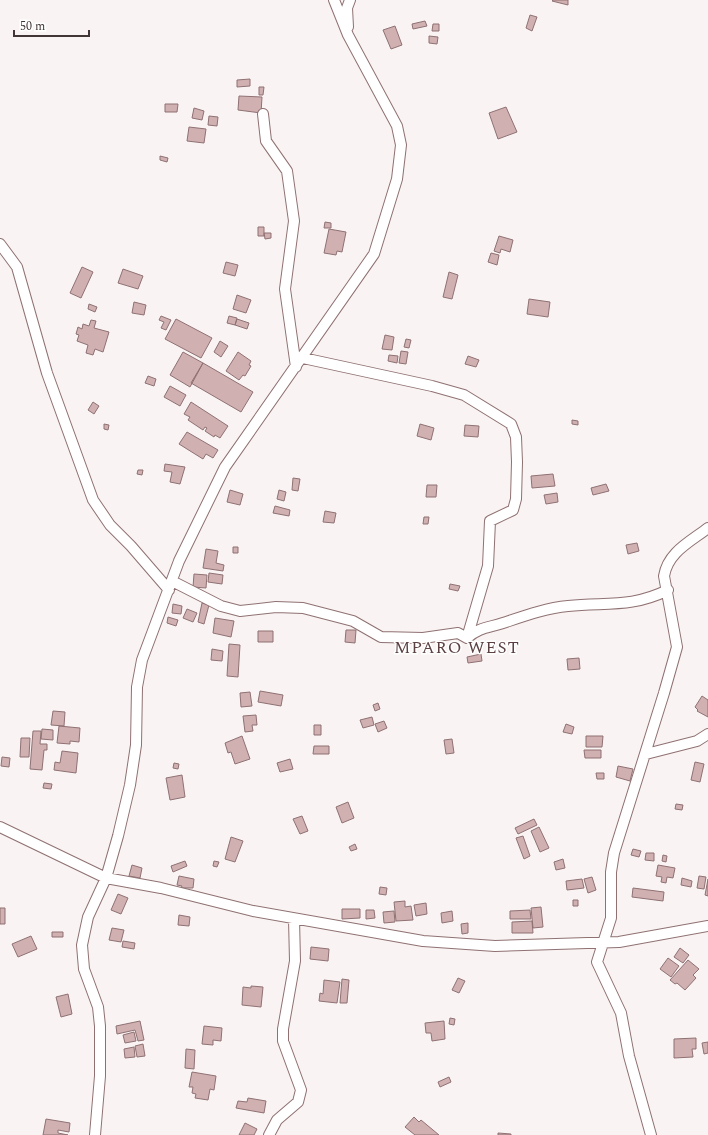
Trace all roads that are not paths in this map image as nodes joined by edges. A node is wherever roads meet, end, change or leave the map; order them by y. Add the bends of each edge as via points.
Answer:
1 (334, 0) edge
2 (350, 0) edge
3 (348, 35) junction
4 (263, 114) dead end
5 (0, 244) edge
6 (303, 358) junction
7 (296, 367) junction
8 (708, 528) edge
9 (170, 586) junction
10 (668, 590) junction
11 (467, 638) junction
12 (708, 734) edge
13 (646, 754) junction
14 (0, 827) edge
15 (106, 878) junction
16 (294, 919) junction
17 (708, 926) edge
18 (604, 942) junction
19 (95, 1135) edge
20 (269, 1135) edge
21 (650, 1135) edge

1 - 3 street
2 - 3 street via 347,8
3 - 6 street via 397,126 401,145 400,160 397,179 374,254
4 - 7 street via 266,141 287,172 294,221 284,289
5 - 9 street via 17,267 47,373 94,500 110,525
6 - 7 street
6 - 11 street via 464,395 511,424 516,437 516,499 513,510 490,521 488,566
7 - 9 street via 225,467 179,561
8 - 10 street via 671,556 664,576
9 - 11 street via 240,611 276,607 303,608 353,621 381,637 423,638 458,633
9 - 15 street via 138,674 136,745 130,785
10 - 11 street via 641,601 550,609 478,629
10 - 13 street via 677,648
12 - 13 street via 697,741
13 - 18 street via 614,853 611,872 611,918
14 - 15 street
15 - 16 street
15 - 19 street via 88,917 82,945 84,969 98,1007 100,1026 100,1076
16 - 18 street via 423,941 495,946
16 - 20 street via 295,961 283,1029 286,1053 301,1090 298,1102 277,1120
17 - 18 street via 619,942
18 - 21 street via 597,962 621,1013 629,1056

